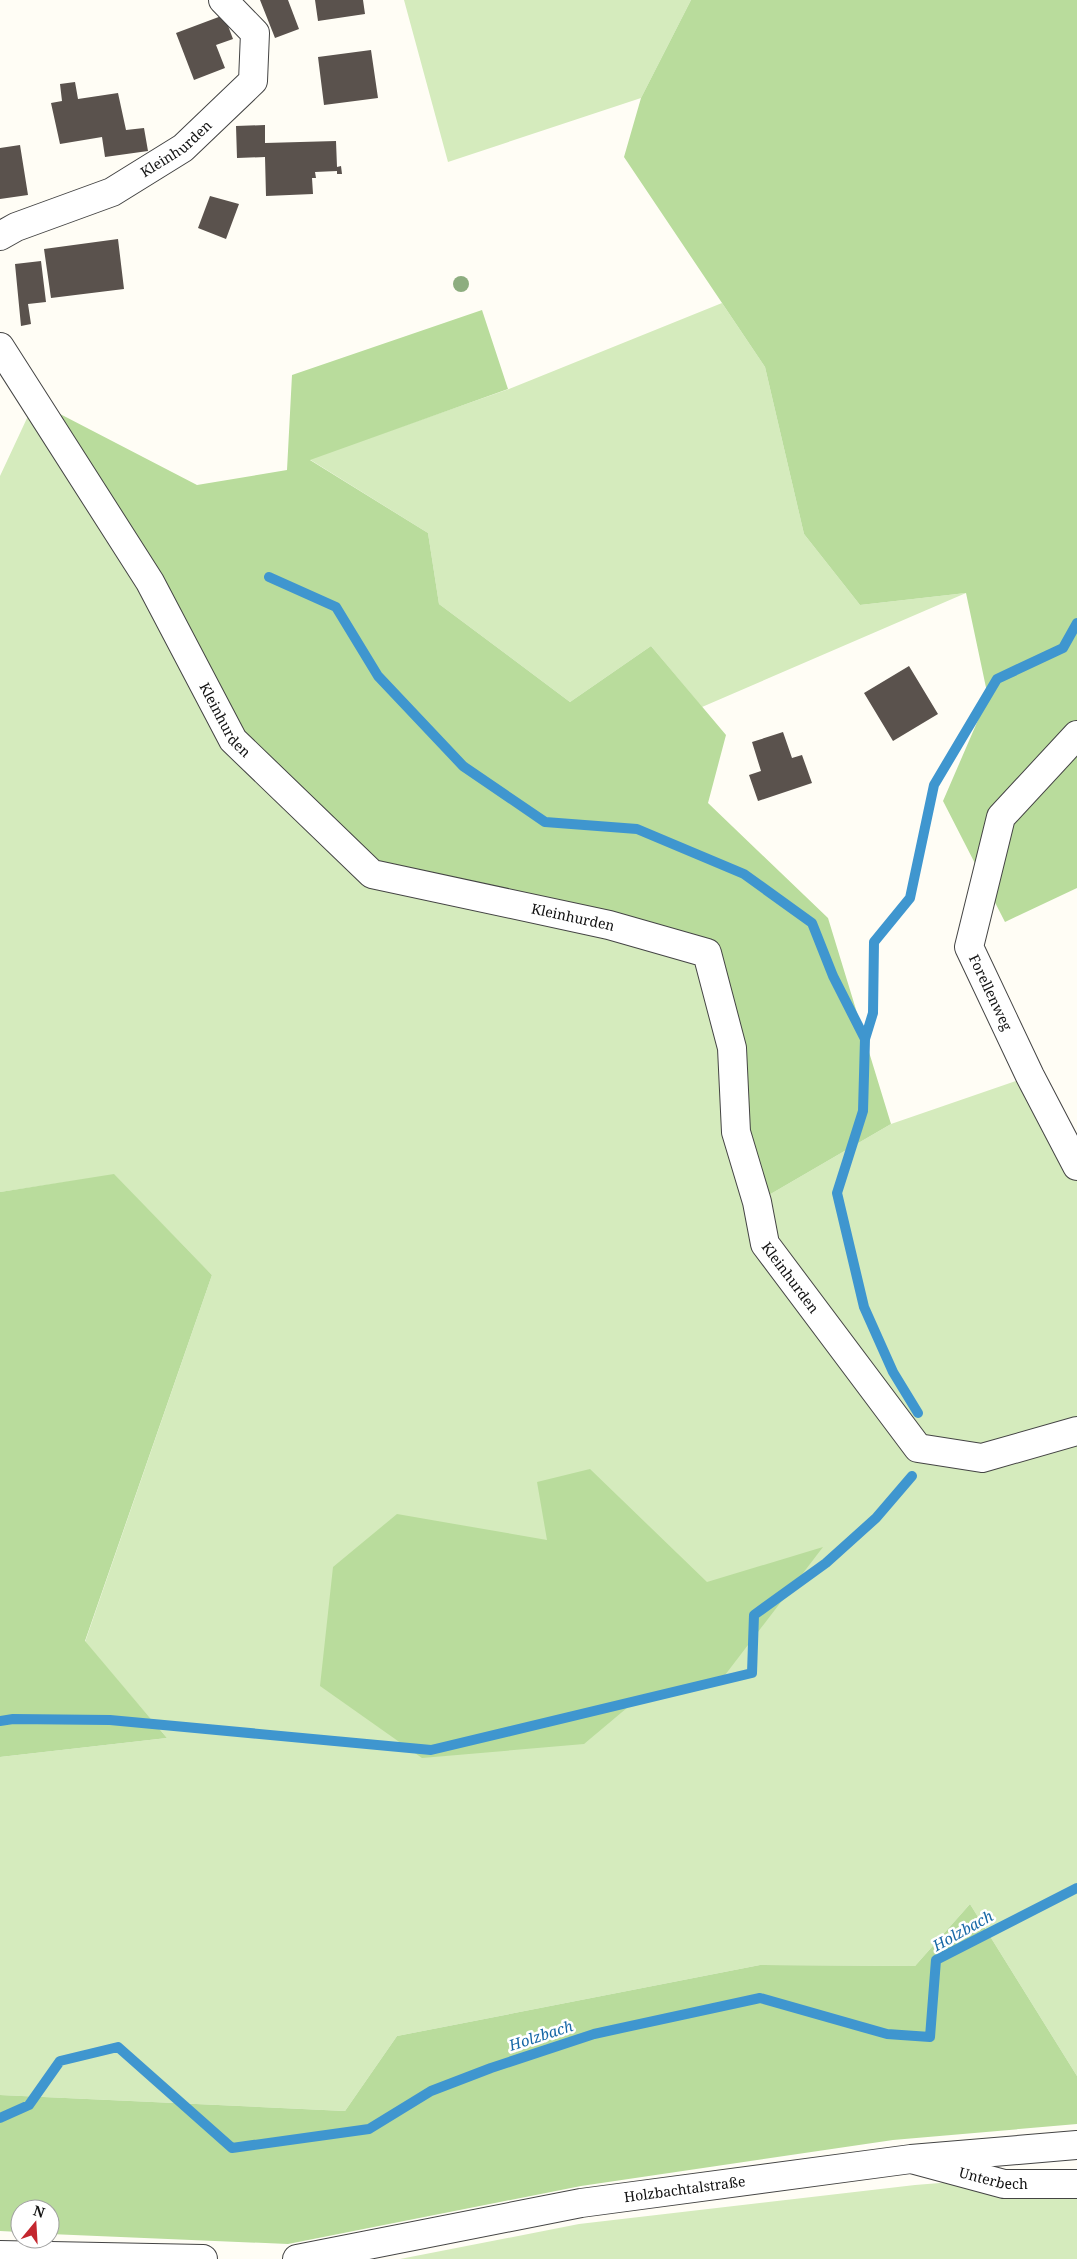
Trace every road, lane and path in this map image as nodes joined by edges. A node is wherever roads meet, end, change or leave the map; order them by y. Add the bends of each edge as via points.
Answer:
1 (223, 0) edge
2 (0, 236) edge
3 (0, 347) edge
4 (1072, 739) edge
5 (1077, 1166) edge
6 (1077, 1431) edge
7 (1077, 2145) edge
8 (911, 2159) junction
9 (1077, 2184) edge
10 (0, 2255) edge
11 (203, 2259) edge
12 (297, 2259) edge

1 - 2 street, Kleinhurden via 255,33 253,82 183,148 112,192 16,227
3 - 6 street, Kleinhurden via 150,582 233,740 372,874 609,925 707,953 732,1048 736,1132 757,1202 765,1244 918,1448 982,1458
4 - 5 street, Forellenweg via 1001,817 969,947
7 - 8 street, Holzbachtalstraße
8 - 9 street, Unterbech via 1004,2184
8 - 12 street, Holzbachtalstraße via 581,2203
10 - 11 street

